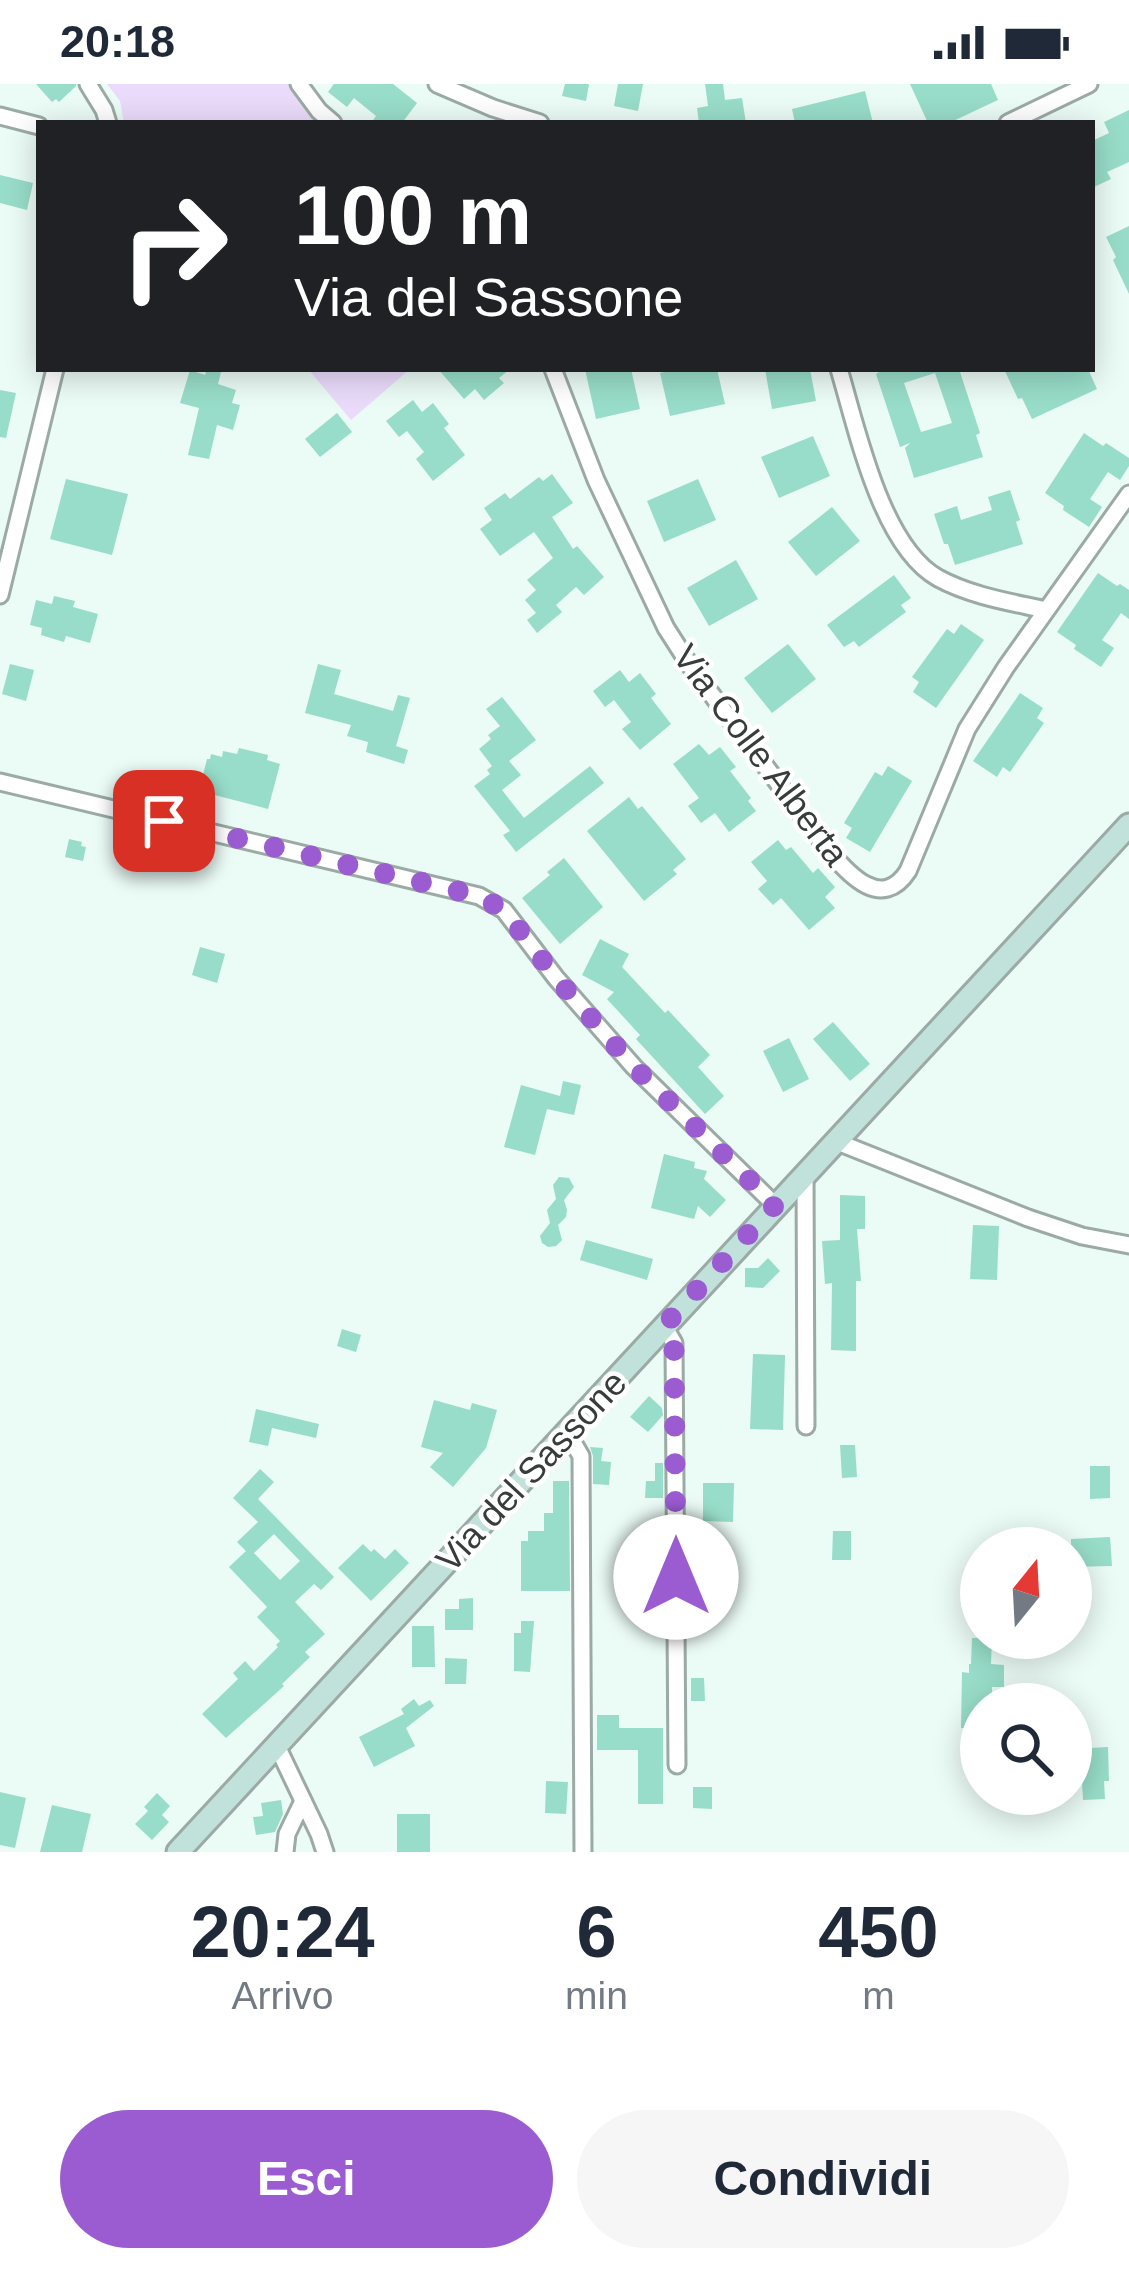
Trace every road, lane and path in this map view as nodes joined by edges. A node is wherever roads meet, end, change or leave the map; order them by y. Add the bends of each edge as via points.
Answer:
1 (88, 84) edge
2 (299, 84) edge
3 (437, 84) edge
4 (1089, 84) edge
5 (0, 116) edge
6 (107, 120) edge
7 (330, 120) edge
8 (531, 120) edge
9 (1014, 120) edge
10 (36, 125) edge
11 (54, 372) edge
12 (554, 372) edge
13 (839, 372) edge
14 (1129, 494) edge
15 (0, 595) edge
16 (1046, 610) junction
17 (0, 782) edge
18 (1129, 825) edge
19 (835, 1141) junction
20 (805, 1172) junction
21 (775, 1205) junction
22 (1129, 1245) edge
23 (664, 1326) junction
24 (806, 1426) dead end
25 (567, 1432) junction
26 (277, 1746) junction
27 (676, 1765) dead end
28 (303, 1801) junction
29 (195, 1843) edge
30 (178, 1852) edge
31 (284, 1852) edge
32 (325, 1852) edge
33 (583, 1852) edge

1 - 6 street
2 - 7 street
3 - 8 street
4 - 9 street
5 - 10 street
11 - 15 street
12 - 16 street, Via Colle Alberta via 666,628 829,850 862,883 887,889 905,875 967,729
13 - 16 street via 873,480 912,557 954,585
14 - 16 street
17 - 21 street via 493,902 634,1067
18 - 19 main road, Via del Sassone
19 - 20 main road, Via del Sassone
19 - 22 street via 1028,1218
20 - 21 main road, Via del Sassone
20 - 24 street
21 - 23 main road, Via del Sassone
23 - 25 main road, Via del Sassone
23 - 27 street via 674,1343
25 - 26 main road, Via del Sassone
25 - 33 street via 580,1456
26 - 28 street
26 - 29 main road, Via del Sassone
28 - 31 street
28 - 32 street
29 - 30 main road, Via del Sassone

